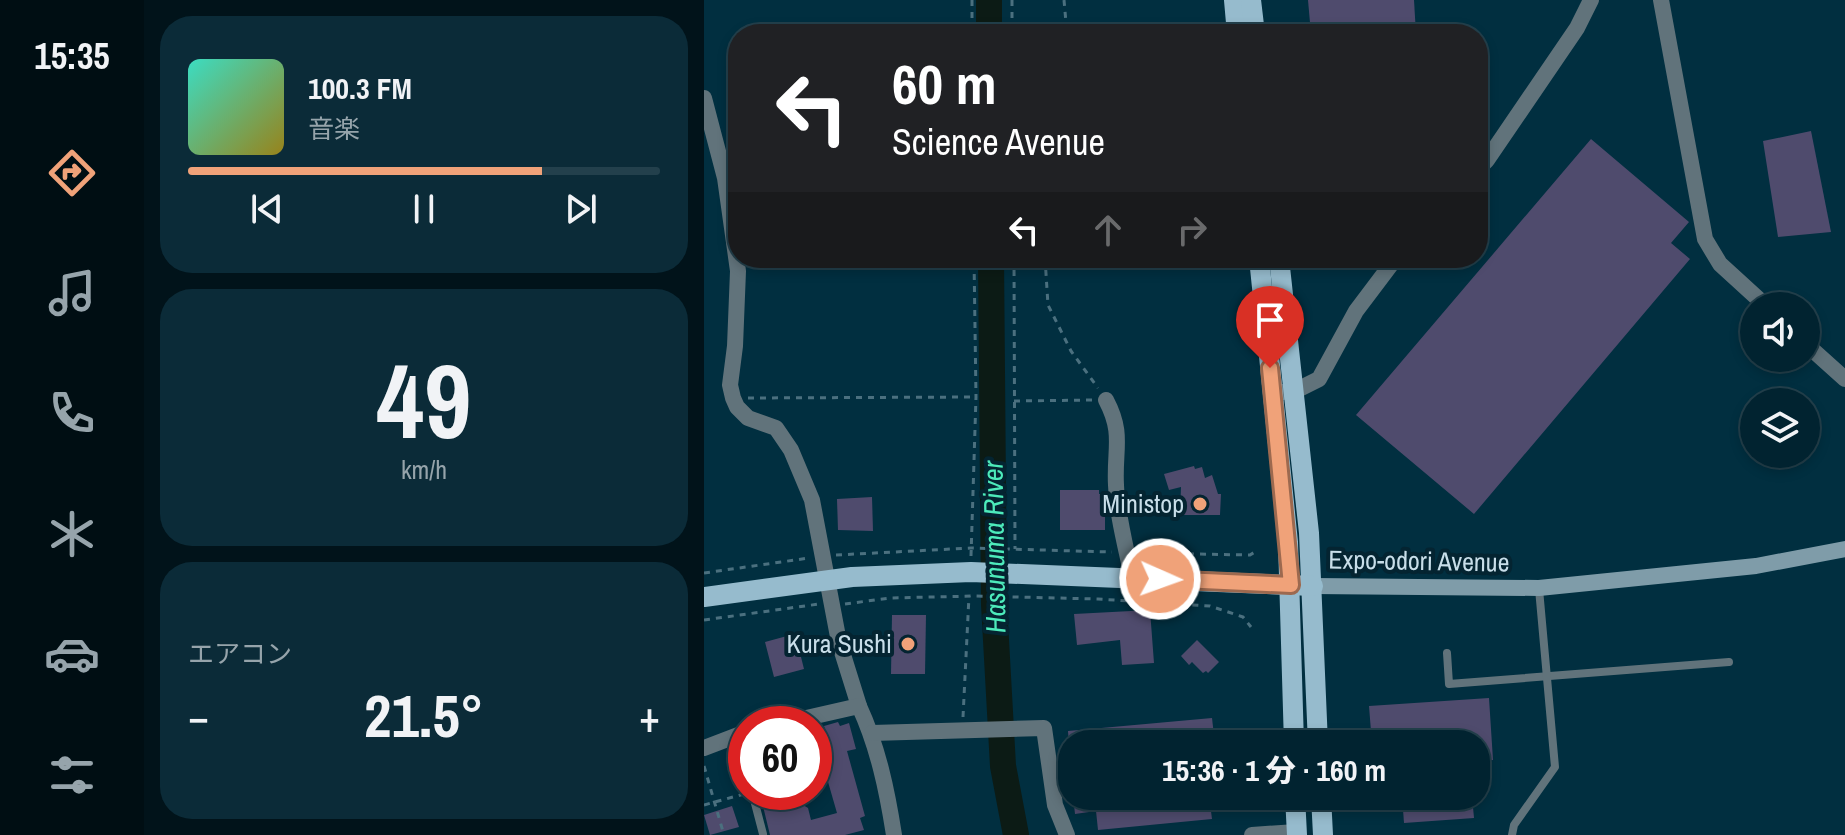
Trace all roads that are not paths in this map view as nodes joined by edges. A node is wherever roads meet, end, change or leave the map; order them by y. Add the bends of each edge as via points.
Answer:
1 (1234, 0) edge
2 (1251, 0) edge
3 (1591, 0) edge
4 (1661, 0) edge
5 (1236, 24) edge
6 (1254, 24) edge
7 (704, 98) edge
8 (1488, 159) edge
9 (728, 199) edge
10 (738, 268) edge
11 (1260, 268) edge
12 (1280, 268) edge
13 (1388, 268) edge
14 (1751, 292) edge
15 (1820, 357) edge
16 (1845, 379) edge
17 (1295, 391) junction
18 (1272, 392) junction
19 (1106, 400) road end
20 (1845, 549) edge
21 (1132, 577) junction
22 (827, 579) junction
23 (1291, 585) junction
24 (1313, 586) junction
25 (1539, 588) junction
26 (704, 597) edge
27 (1447, 653) dead end
28 (1729, 662) dead end
29 (1547, 678) junction
30 (859, 706) junction
31 (832, 712) edge
32 (1294, 730) edge
33 (1318, 730) edge
34 (872, 733) junction
35 (728, 738) edge
36 (704, 748) edge
37 (757, 810) edge
38 (1295, 810) edge
39 (1322, 810) edge
40 (763, 834) edge
41 (1296, 834) edge
42 (894, 835) edge
43 (1067, 835) edge
44 (1252, 835) edge
45 (1323, 835) edge
46 (1512, 835) edge

1 - 5 main road
2 - 6 main road
3 - 8 street
4 - 14 street via 1705,239 1720,264
7 - 9 street
10 - 22 street via 733,398 748,418 776,428 791,450 812,500
11 - 18 main road
12 - 17 main road
13 - 17 street via 1356,311 1319,379
15 - 16 street
17 - 18 street
17 - 24 main road
18 - 23 main road
19 - 21 street via 1116,419 1116,486
20 - 25 main road, Expo-odori Avenue via 1756,566
21 - 22 main road, Expo-odori Avenue via 975,572
21 - 23 main road, Expo-odori Avenue
22 - 26 main road, Expo-odori Avenue
22 - 30 street
23 - 24 main road, Expo-odori Avenue
23 - 32 main road
24 - 25 main road, Expo-odori Avenue
24 - 33 main road
25 - 29 lane
27 - 29 lane via 1449,684
28 - 29 lane
29 - 46 lane via 1555,767
30 - 31 street
30 - 34 street
34 - 42 street
34 - 43 street via 971,726 1044,728 1055,805
35 - 36 street
37 - 40 lane
38 - 41 main road
39 - 45 main road
41 - 44 street

